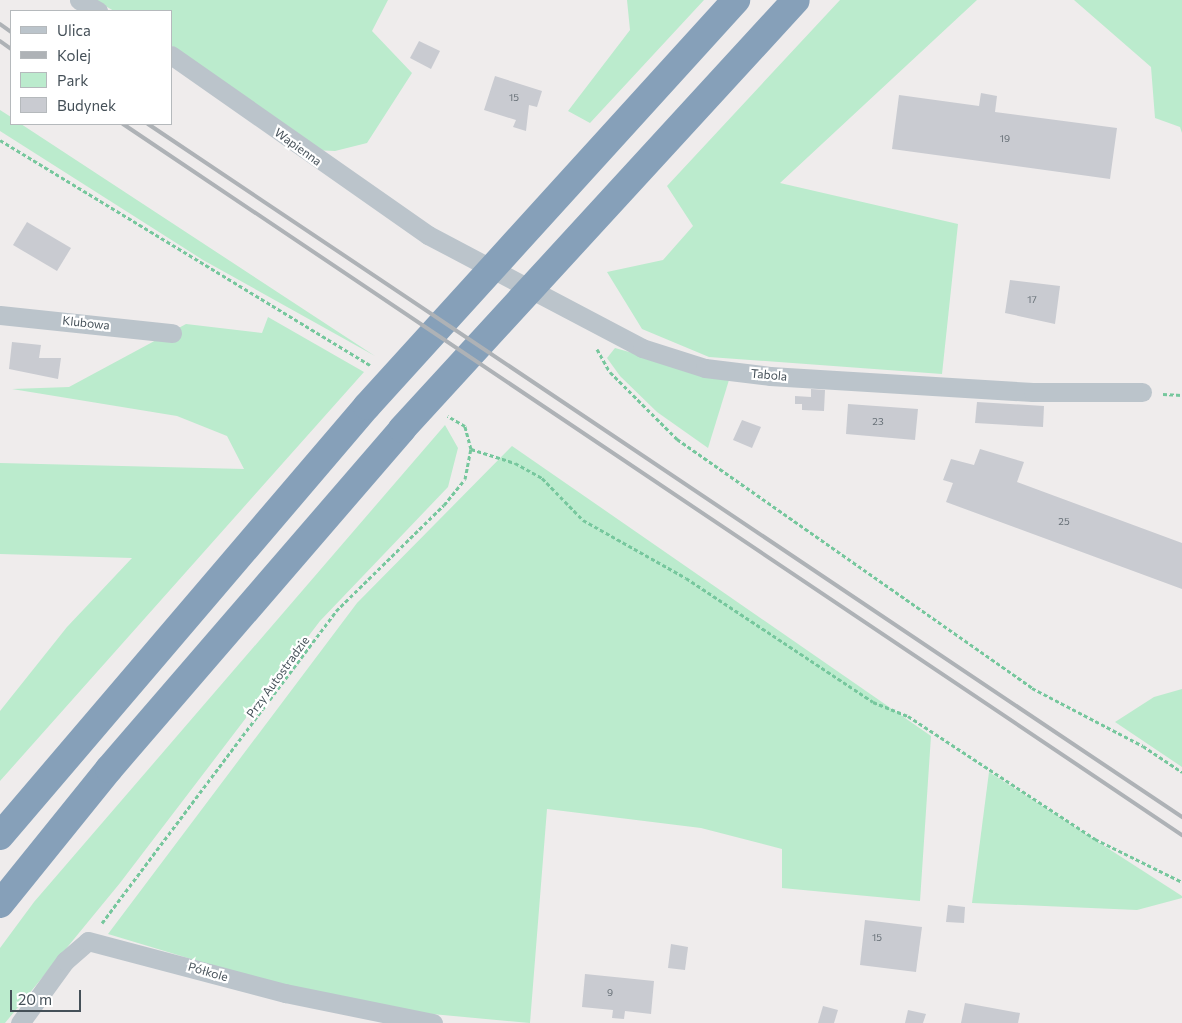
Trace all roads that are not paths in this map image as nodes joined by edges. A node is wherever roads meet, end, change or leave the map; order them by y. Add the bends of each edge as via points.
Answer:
1 (79, 0) edge
2 (736, 0) edge
3 (796, 0) edge
4 (96, 10) edge
5 (172, 56) edge
6 (428, 235) joint
7 (0, 315) edge
8 (172, 333) dead end
9 (1142, 392) dead end
10 (0, 836) edge
11 (0, 904) edge
12 (20, 1023) edge
13 (432, 1023) edge

1 - 4 street
2 - 10 highway via 367,406
3 - 11 highway via 402,429 109,769
5 - 6 street, Wapienna
6 - 9 street, Tabola via 642,348 714,369 1033,392
7 - 8 street, Klubowa
12 - 13 street, Półkole via 65,961 88,941 294,996

